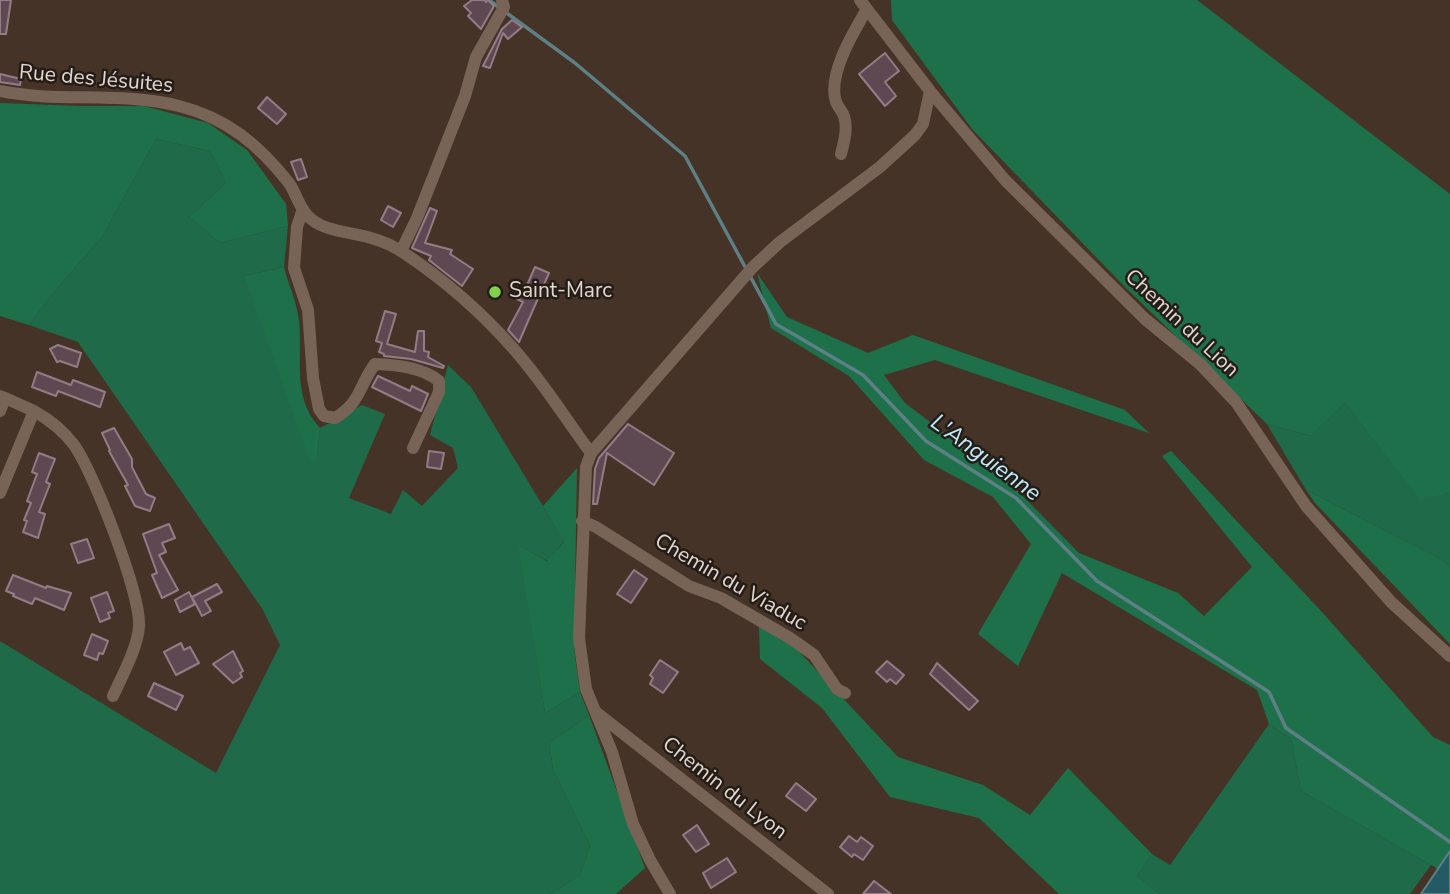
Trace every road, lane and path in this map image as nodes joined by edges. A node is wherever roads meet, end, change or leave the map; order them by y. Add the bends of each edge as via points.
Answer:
1 (864, 5) edge
2 (502, 7) edge
3 (0, 91) edge
4 (930, 91) junction
5 (841, 154) dead end
6 (303, 209) junction
7 (401, 251) junction
8 (2, 397) edge
9 (0, 411) edge
10 (34, 411) junction
11 (413, 448) dead end
12 (591, 453) junction
13 (0, 493) edge
14 (582, 521) junction
15 (1450, 656) edge
16 (845, 693) dead end
17 (113, 696) dead end
18 (597, 713) junction
19 (670, 894) edge
20 (828, 894) edge

1 - 4 street, Chemin du Lion
1 - 5 street via 835,85 835,100 846,125
2 - 7 street via 476,57 465,96
3 - 6 street, Rue des Jésuites via 138,99 220,120 252,141 291,185
4 - 12 street via 923,124 915,135 749,271
4 - 15 street, Chemin du Lion via 1004,180 1236,402 1306,506 1391,602
6 - 7 street, Rue des Jésuites via 319,224
6 - 11 street via 294,268 308,310 319,409 324,416 335,418 347,411 375,364 398,365 433,376 439,381 439,392
7 - 12 street, Rue des Jésuites via 433,273 512,347
8 - 9 street
8 - 10 street
10 - 13 street
10 - 17 street via 53,421 84,461 133,589 139,628
12 - 14 street
14 - 16 street, Chemin du Viaduc via 689,586 721,598 790,638 814,655 837,689
14 - 18 street via 580,655 586,689
18 - 19 street via 633,824
18 - 20 street, Chemin du Lyon

